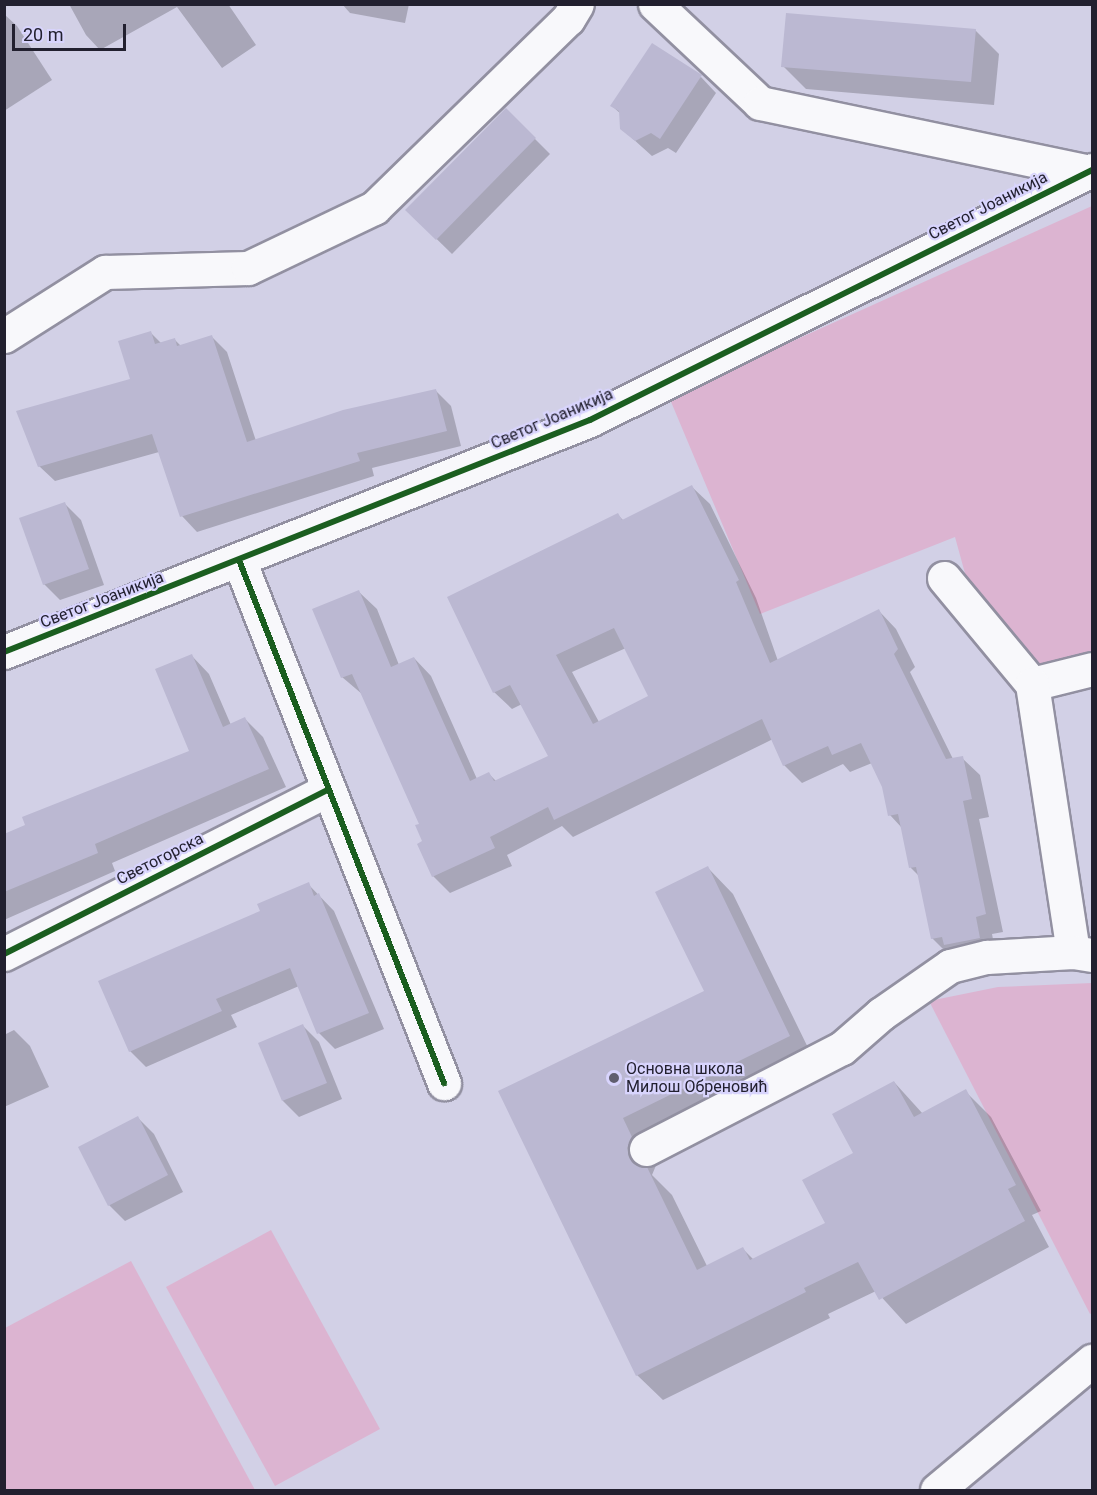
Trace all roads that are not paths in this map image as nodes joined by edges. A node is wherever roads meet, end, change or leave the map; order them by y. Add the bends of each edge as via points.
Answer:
1 (577, 4) edge
2 (655, 4) edge
3 (1090, 171) edge
4 (4, 336) edge
5 (239, 560) junction
6 (944, 578) dead end
7 (4, 652) edge
8 (1092, 669) edge
9 (1032, 684) junction
10 (328, 789) junction
11 (4, 954) edge
12 (1083, 954) edge
13 (444, 1083) dead end
14 (646, 1149) dead end
15 (1092, 1361) edge
16 (937, 1491) edge

1 - 4 street via 568,19 374,208 248,268 105,272
2 - 3 street via 760,103
3 - 5 street, Светог Јоаникија via 590,420
5 - 7 street, Светог Јоаникија
5 - 10 street
6 - 9 street
8 - 9 street
9 - 12 street
10 - 11 street, Светогорска
10 - 13 street
12 - 14 street via 987,957 950,966 881,1014 842,1048
15 - 16 street

